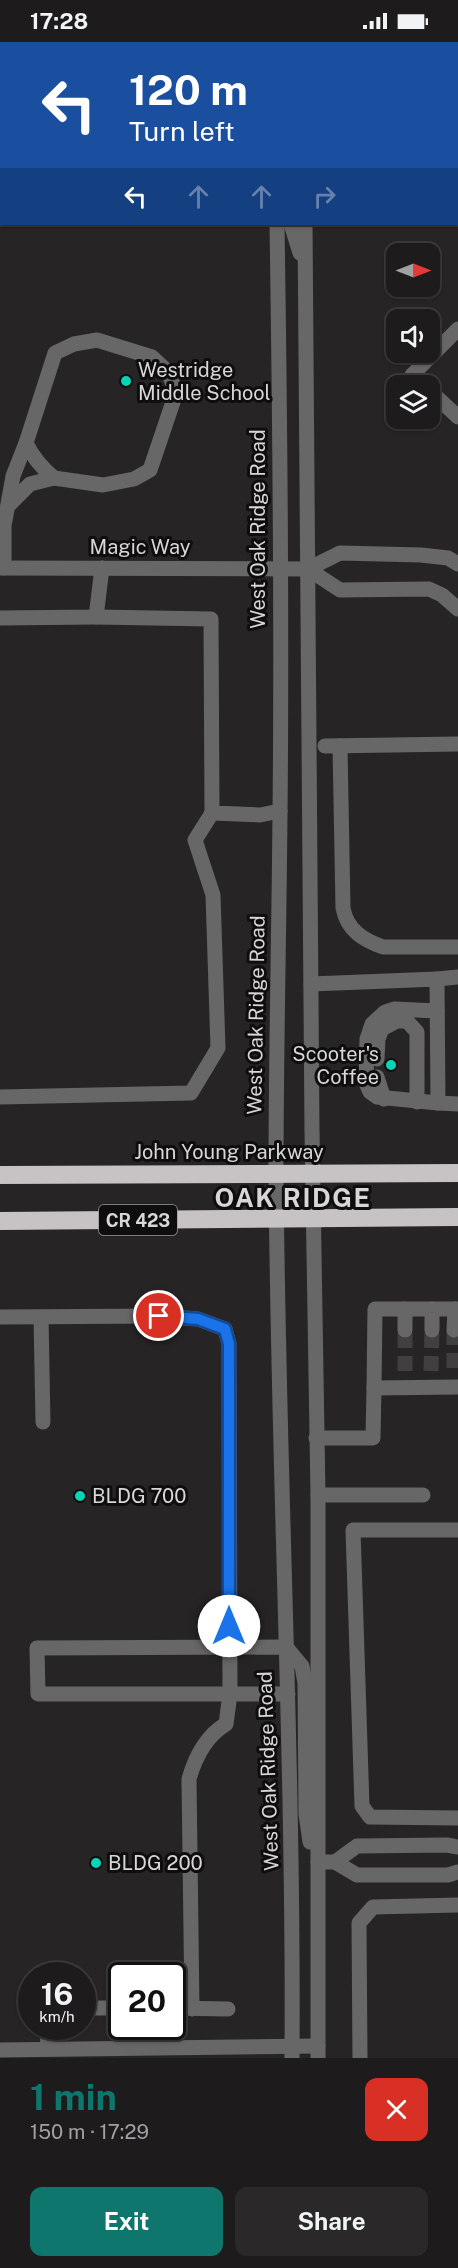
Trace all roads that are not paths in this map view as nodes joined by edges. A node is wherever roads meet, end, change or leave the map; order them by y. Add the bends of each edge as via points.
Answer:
1 (277, 225) edge
2 (291, 225) edge
3 (305, 225) edge
4 (306, 270) junction
5 (458, 329) edge
6 (412, 375) edge
7 (440, 400) edge
8 (458, 417) edge
9 (26, 443) junction
10 (54, 478) junction
11 (8, 506) junction
12 (458, 564) edge
13 (2, 568) edge
14 (102, 568) junction
15 (308, 568) junction
16 (279, 569) junction
17 (456, 600) edge
18 (96, 617) junction
19 (0, 618) edge
20 (458, 744) edge
21 (280, 811) junction
22 (212, 813) junction
23 (458, 946) edge
24 (458, 978) edge
25 (437, 979) junction
26 (311, 984) junction
27 (437, 1011) junction
28 (407, 1015) junction
29 (377, 1059) dead end
30 (377, 1077) dead end
31 (0, 1096) edge
32 (384, 1099) junction
33 (417, 1102) junction
34 (438, 1103) junction
35 (458, 1104) edge
36 (458, 1173) edge
37 (276, 1174) junction
38 (313, 1174) junction
39 (0, 1175) edge
40 (458, 1217) edge
41 (277, 1219) junction
42 (313, 1219) junction
43 (0, 1221) edge
44 (405, 1309) junction
45 (432, 1309) junction
46 (456, 1309) edge
47 (0, 1317) edge
48 (41, 1317) junction
49 (405, 1330) tunnel mouth
50 (432, 1330) tunnel mouth
51 (454, 1330) dead end
52 (405, 1371) tunnel mouth
53 (432, 1371) tunnel mouth
54 (454, 1371) dead end
55 (405, 1387) junction
56 (432, 1387) junction
57 (456, 1387) edge
58 (374, 1388) junction
59 (42, 1422) dead end
60 (316, 1438) junction
61 (318, 1495) junction
62 (423, 1495) dead end
63 (458, 1530) edge
64 (229, 1647) junction
65 (286, 1647) junction
66 (230, 1694) junction
67 (288, 1694) junction
68 (458, 1818) edge
69 (458, 1847) edge
70 (318, 1862) junction
71 (335, 1862) junction
72 (458, 1872) edge
73 (458, 1905) edge
74 (186, 2008) edge
75 (192, 2008) junction
76 (228, 2009) dead end
77 (48, 2040) edge
78 (48, 2049) junction
79 (0, 2050) edge
80 (292, 2052) edge
81 (318, 2052) edge
82 (360, 2058) edge

1 - 16 street, West Oak Ridge Road
2 - 4 street
3 - 4 street
4 - 15 street
5 - 6 street
7 - 8 street
9 - 10 street
9 - 10 street via 55,353 97,340 152,357 168,372 174,399 150,470 134,479 103,485
9 - 11 street via 13,476
10 - 11 street via 30,484
11 - 13 street
12 - 15 street via 448,558 421,555 340,553
13 - 14 street, Magic Way
14 - 16 street, Magic Way
14 - 18 street
15 - 16 street, Magic Way
15 - 17 street via 340,590 429,589
15 - 26 street
16 - 21 street, West Oak Ridge Road
18 - 19 street
18 - 22 street via 211,619
20 - 23 street via 332,746 345,921 383,947
21 - 22 street via 260,815
21 - 37 street, West Oak Ridge Road
22 - 31 street via 195,840 213,895 218,1048 191,1093
24 - 25 street
25 - 26 street
25 - 27 street
26 - 38 street
27 - 28 street
27 - 34 street
28 - 29 street via 382,1029
28 - 32 street via 394,1009 385,1012 372,1024 367,1039 366,1083 370,1092
28 - 33 street via 417,1032
30 - 32 street
32 - 33 street
33 - 34 street
34 - 35 street
36 - 38 highway, John Young Parkway
37 - 38 highway, John Young Parkway
37 - 39 highway, John Young Parkway
37 - 41 street, West Oak Ridge Road
38 - 42 street
40 - 42 highway, CR 423
41 - 42 highway, CR 423
41 - 43 highway, CR 423
41 - 65 street, West Oak Ridge Road
42 - 60 street
44 - 45 street
44 - 49 street
44 - 58 street via 375,1309
45 - 46 street
45 - 50 street
46 - 51 street
47 - 48 street
48 - 59 street
48 - 64 street via 159,1316 198,1319 225,1329 229,1344
52 - 55 street
53 - 56 street
54 - 57 street
55 - 56 street
55 - 58 street
56 - 57 street
58 - 60 street via 373,1438
60 - 61 street
61 - 62 street
61 - 70 street
63 - 68 street via 354,1530 362,1806 370,1817
64 - 65 street
64 - 66 street
64 - 66 street via 37,1648 37,1676 38,1694
65 - 67 street, West Oak Ridge Road
65 - 70 street via 302,1666 305,1683 306,1814 309,1840
66 - 67 street
66 - 75 street via 226,1724 196,1757 189,1779
67 - 80 street, West Oak Ridge Road
69 - 71 street via 357,1846
70 - 71 street
70 - 81 street
71 - 72 street via 357,1875
73 - 82 street via 373,1907 359,1923
74 - 75 street
75 - 76 street
77 - 78 street
78 - 79 street
78 - 80 street
80 - 81 street

